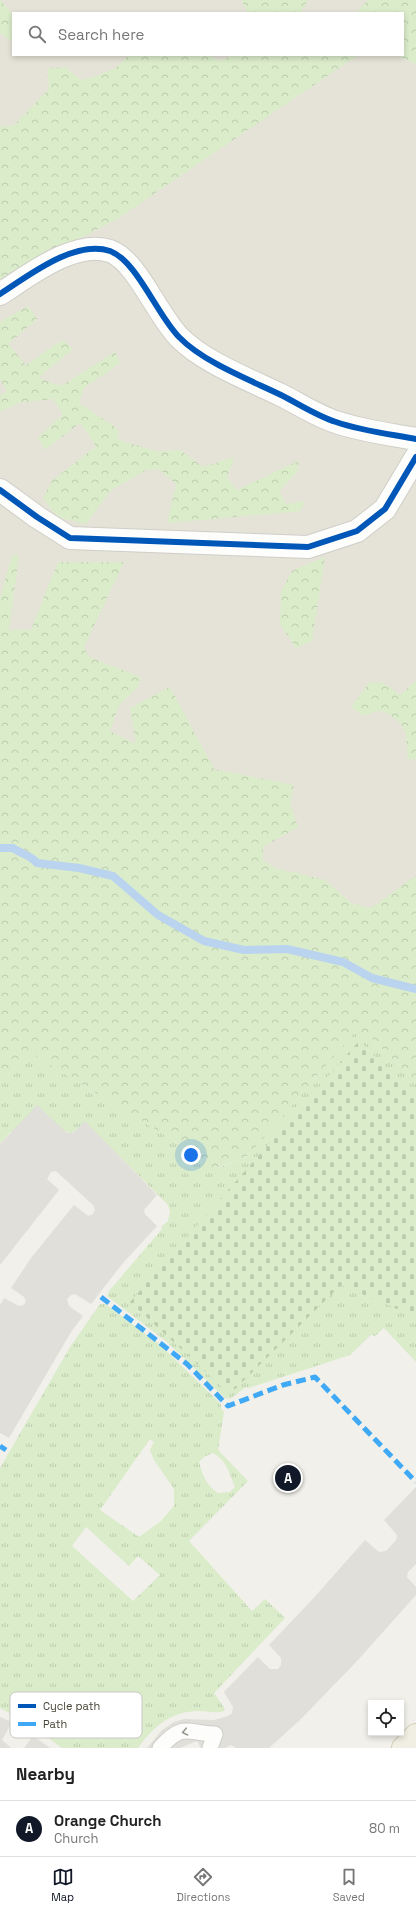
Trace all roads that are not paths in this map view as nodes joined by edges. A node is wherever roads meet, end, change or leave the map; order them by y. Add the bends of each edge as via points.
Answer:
1 (0, 294) edge
2 (416, 439) edge
3 (416, 457) edge
4 (0, 490) edge
5 (416, 1734) edge
6 (160, 1748) edge
7 (210, 1748) edge
8 (403, 1748) edge

1 - 2 street via 58,257 90,249 109,251 123,259 144,286 160,315 179,338 203,356 334,421 359,429
3 - 4 street via 384,509 357,531 308,547 70,538
5 - 8 main road
7 -> 6 lane via 215,1734 192,1730 182,1731 173,1736

